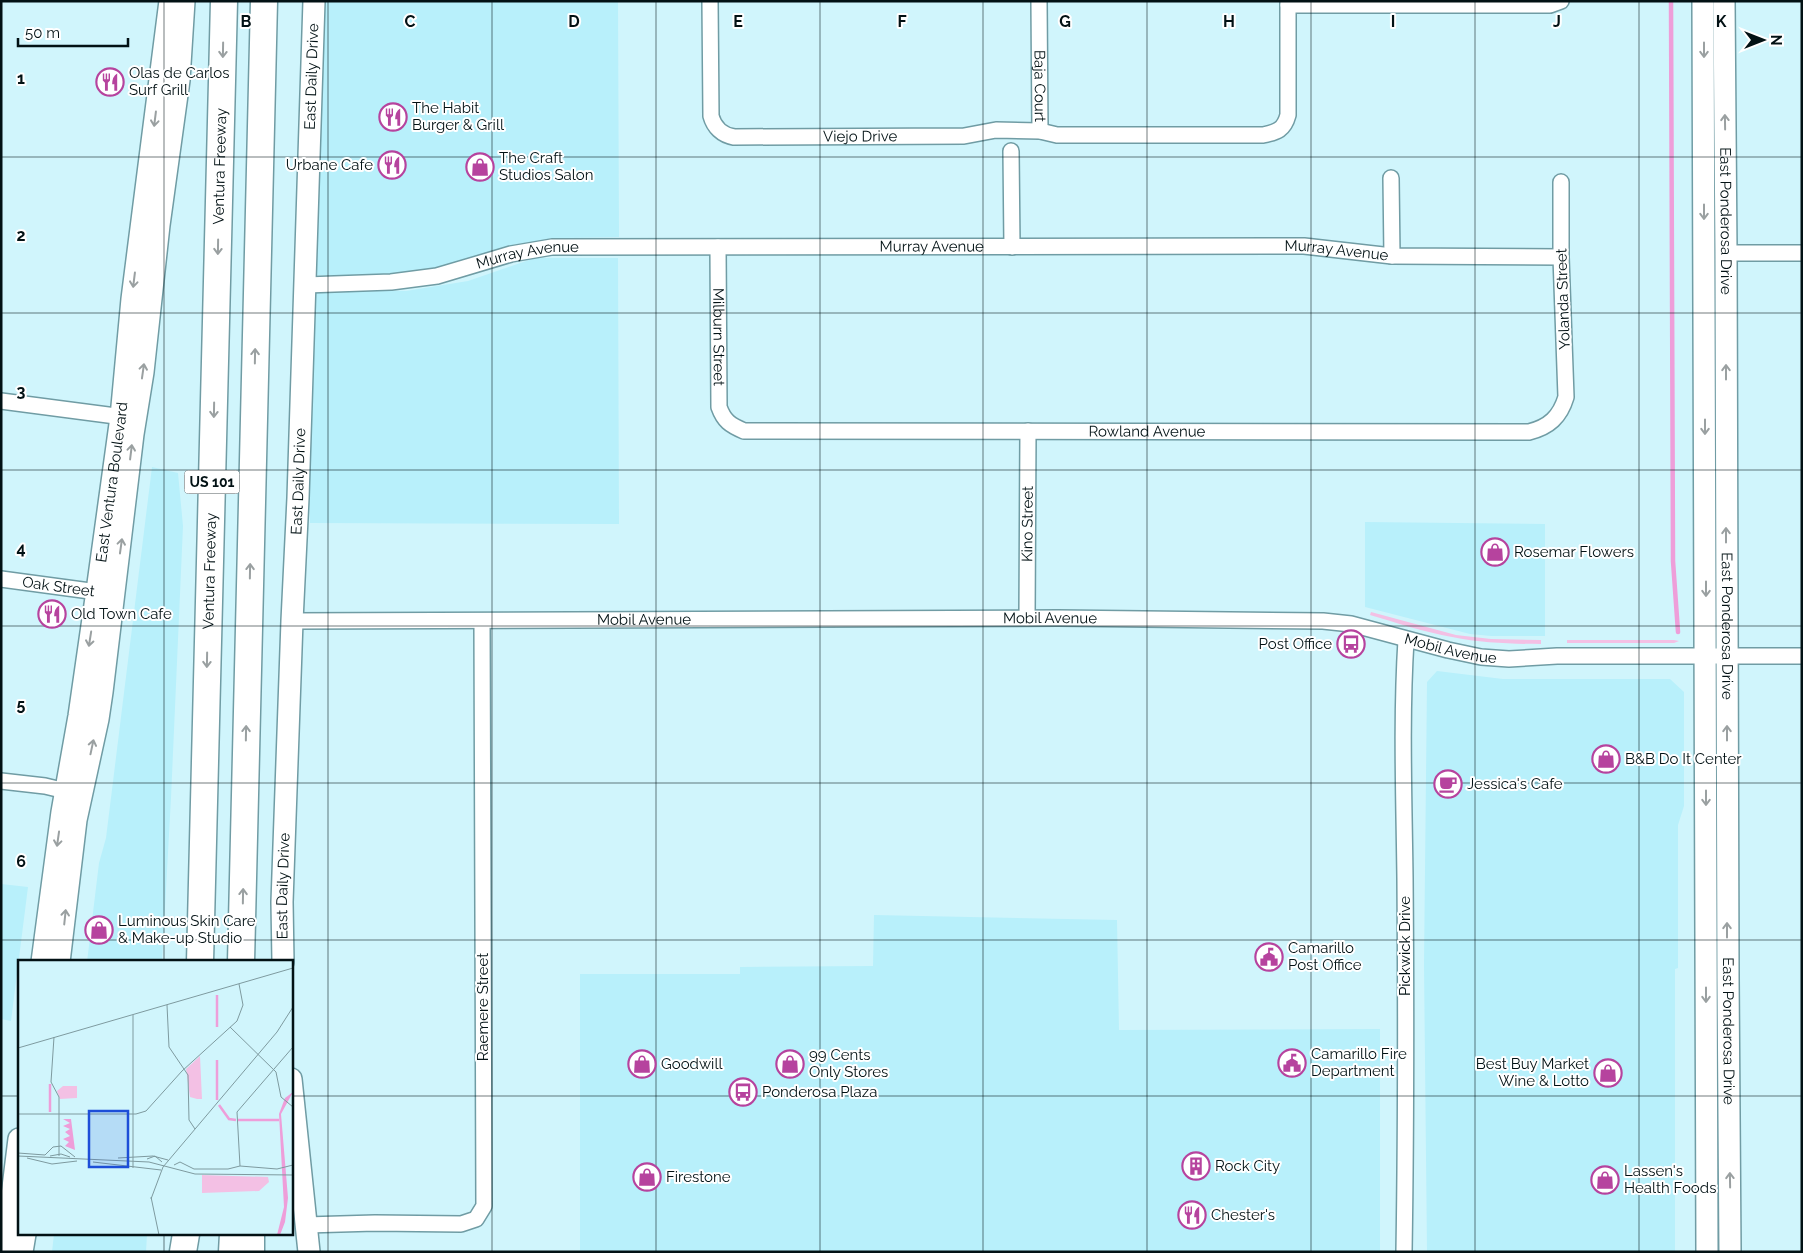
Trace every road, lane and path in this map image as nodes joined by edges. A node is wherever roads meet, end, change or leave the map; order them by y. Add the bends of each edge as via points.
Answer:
1 (170, 1) edge
2 (184, 1) edge
3 (224, 1) edge
4 (264, 1) edge
5 (314, 1) edge
6 (710, 1) edge
7 (1040, 1) edge
8 (1561, 1) edge
9 (1703, 1) edge
10 (1724, 1) edge
11 (1288, 3) edge
12 (1000, 130) joint
13 (1040, 131) junction
14 (1011, 151) dead end
15 (1390, 178) dead end
16 (1561, 182) dead end
17 (718, 247) junction
18 (1012, 247) junction
19 (1726, 253) junction
20 (1802, 253) edge
21 (1392, 256) junction
22 (1561, 257) junction
23 (306, 285) junction
24 (1, 401) edge
25 (1558, 415) joint
26 (128, 418) junction
27 (730, 424) joint
28 (1028, 431) junction
29 (1, 579) edge
30 (106, 593) junction
31 (1027, 618) junction
32 (292, 621) junction
33 (482, 621) junction
34 (1406, 640) junction
35 (1716, 656) junction
36 (1802, 656) edge
37 (1, 781) edge
38 (74, 793) junction
39 (42, 960) edge
40 (59, 960) edge
41 (200, 960) edge
42 (241, 960) edge
43 (283, 960) edge
44 (292, 1089) edge
45 (18, 1147) edge
46 (306, 1225) junction
47 (24, 1236) edge
48 (186, 1236) edge
49 (193, 1236) edge
50 (233, 1236) edge
51 (251, 1236) edge
52 (5, 1252) edge
53 (22, 1252) edge
54 (183, 1252) edge
55 (192, 1252) edge
56 (232, 1252) edge
57 (251, 1252) edge
58 (309, 1252) edge
59 (1404, 1252) edge
60 (1707, 1252) edge
61 (1730, 1252) edge

1 -> 26 main road, East Ventura Boulevard via 132,299
26 -> 2 main road, East Ventura Boulevard via 143,372 179,80
3 -> 41 highway, Ventura Freeway / US 101
42 -> 4 highway, US 101
5 - 23 main road, East Daily Drive
6 - 12 street, Viejo Drive via 710,111 720,131 734,137 964,136
7 - 13 street, Baja Court
8 - 11 street via 1540,5
9 -> 35 main road, East Ponderosa Drive
19 -> 10 main road, East Ponderosa Drive
11 - 13 street via 1288,115 1286,124 1279,130 1262,135 1057,135
12 - 13 street, Baja Court
14 - 18 street
15 - 21 street
16 - 22 street, Yolanda Street
17 - 18 street, Murray Avenue
17 - 23 street, Murray Avenue via 552,247 511,254 437,276 391,282
17 - 27 street, Milburn Street via 718,407
18 - 21 street, Murray Avenue via 1304,246
19 - 20 street
35 -> 19 main road, East Ponderosa Drive
21 - 22 street, Murray Avenue
22 - 25 street, Yolanda Street via 1566,397
23 - 32 main road, East Daily Drive
24 - 26 street
25 - 28 street, Rowland Avenue via 1541,429 1528,432
26 - 30 main road, East Ventura Boulevard
27 - 28 street, Rowland Avenue via 750,431
28 - 31 street, Kino Street
29 - 30 street, Oak Street
30 - 38 main road, East Ventura Boulevard via 79,716
31 - 33 street, Mobil Avenue
31 - 34 street, Mobil Avenue via 1323,621 1351,624
32 - 33 street, Mobil Avenue
32 - 43 main road, East Daily Drive via 282,902
33 - 46 street, Raemere Street via 484,1206 478,1217 464,1224
34 - 35 street, Mobil Avenue via 1481,657 1509,659
34 - 59 street, Pickwick Drive via 1402,706 1406,1108
35 - 36 street, Mobil Avenue
35 -> 60 main road, East Ponderosa Drive
61 -> 35 main road, East Ponderosa Drive
37 - 38 street
38 -> 39 main road, East Ventura Boulevard
40 -> 38 main road, East Ventura Boulevard via 76,820
44 - 46 main road
45 - 52 main road
46 - 58 main road
47 - 53 main road
48 - 54 highway
49 - 55 highway
50 - 56 highway
51 - 57 highway

